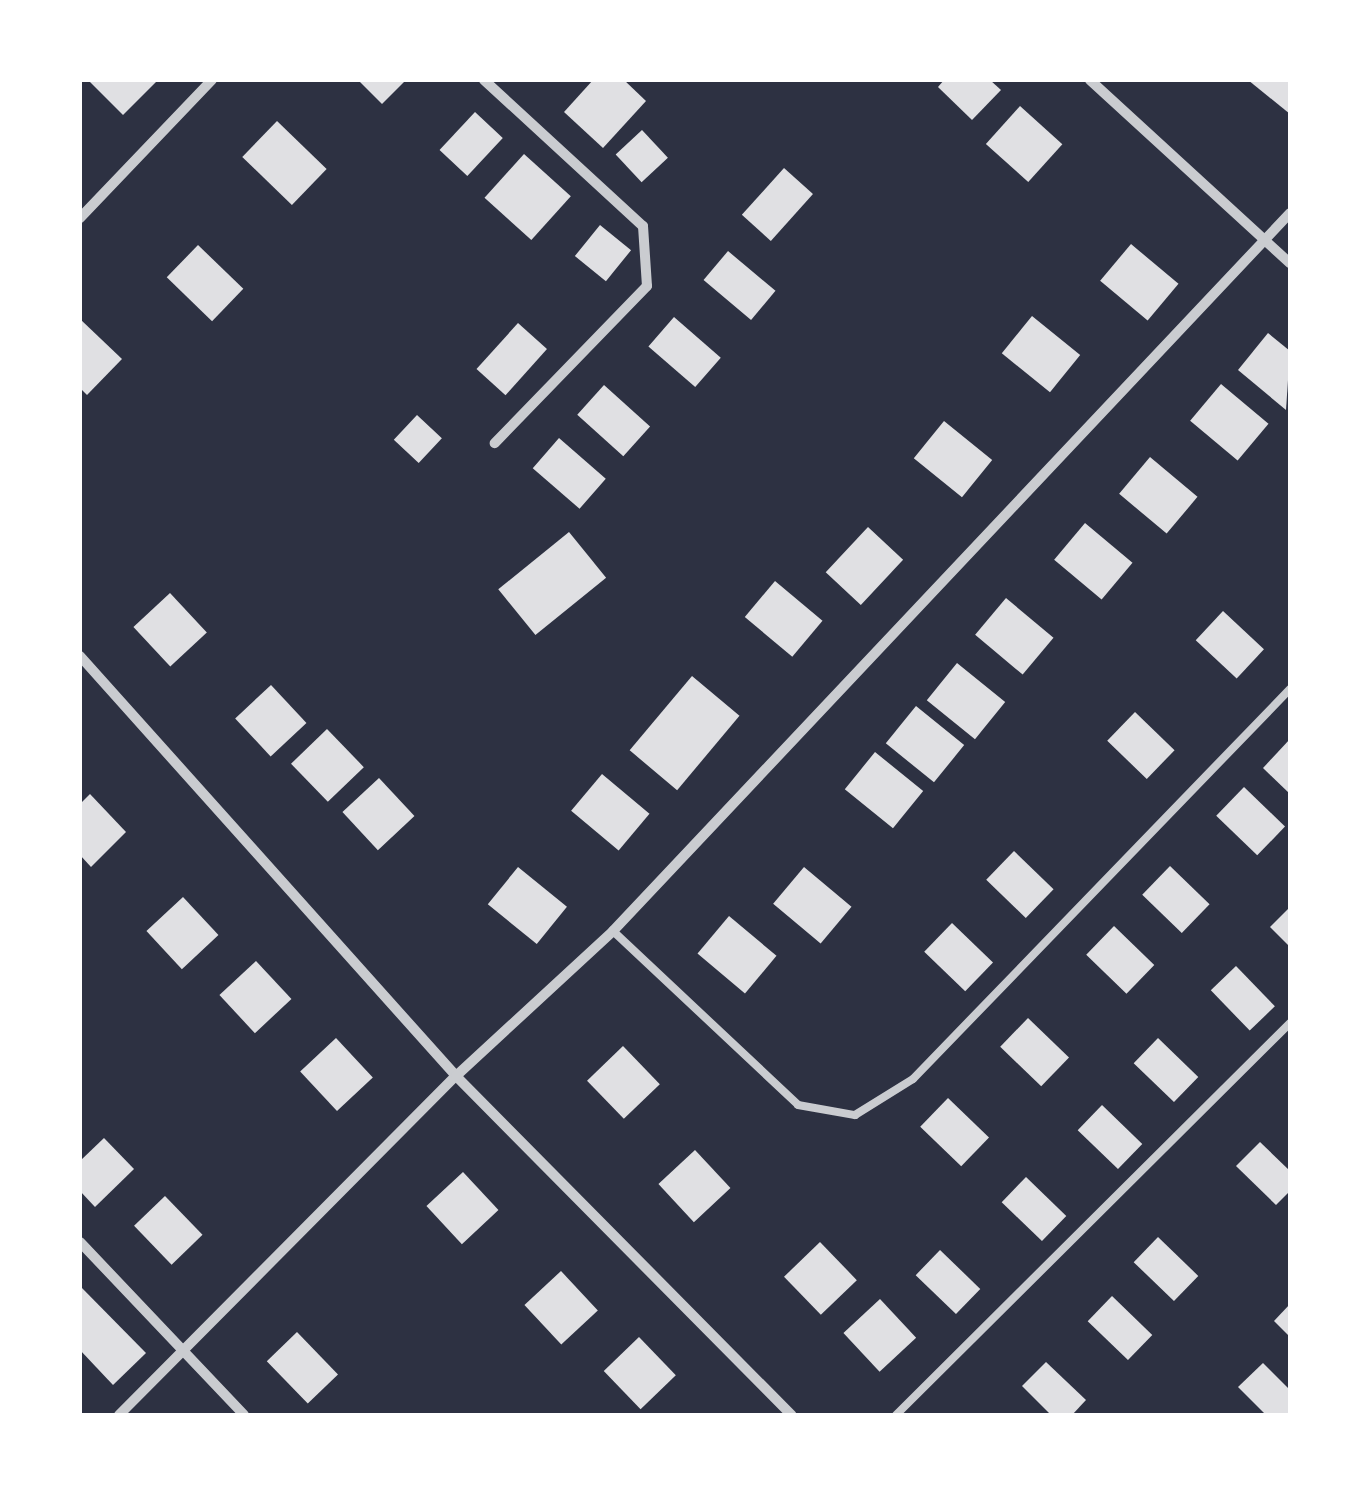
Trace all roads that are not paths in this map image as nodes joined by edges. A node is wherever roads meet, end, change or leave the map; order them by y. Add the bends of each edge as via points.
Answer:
1 (212, 80) edge
2 (484, 80) edge
3 (1090, 80) edge
4 (1290, 213) edge
5 (80, 218) edge
6 (1266, 240) junction
7 (1290, 263) edge
8 (496, 443) dead end
9 (80, 656) edge
10 (1290, 688) edge
11 (613, 931) junction
12 (1290, 1024) edge
13 (456, 1076) junction
14 (80, 1242) edge
15 (184, 1350) junction
16 (119, 1415) edge
17 (244, 1415) edge
18 (791, 1415) edge
19 (896, 1415) edge

1 - 5 street
2 - 8 street via 644,226 647,286
3 - 6 street
4 - 6 street
6 - 7 street
6 - 11 street
9 - 13 street
10 - 11 lane via 913,1079 856,1115 798,1105
11 - 13 street
12 - 19 lane
13 - 15 street
13 - 18 street
14 - 15 street
15 - 16 street
15 - 17 street

